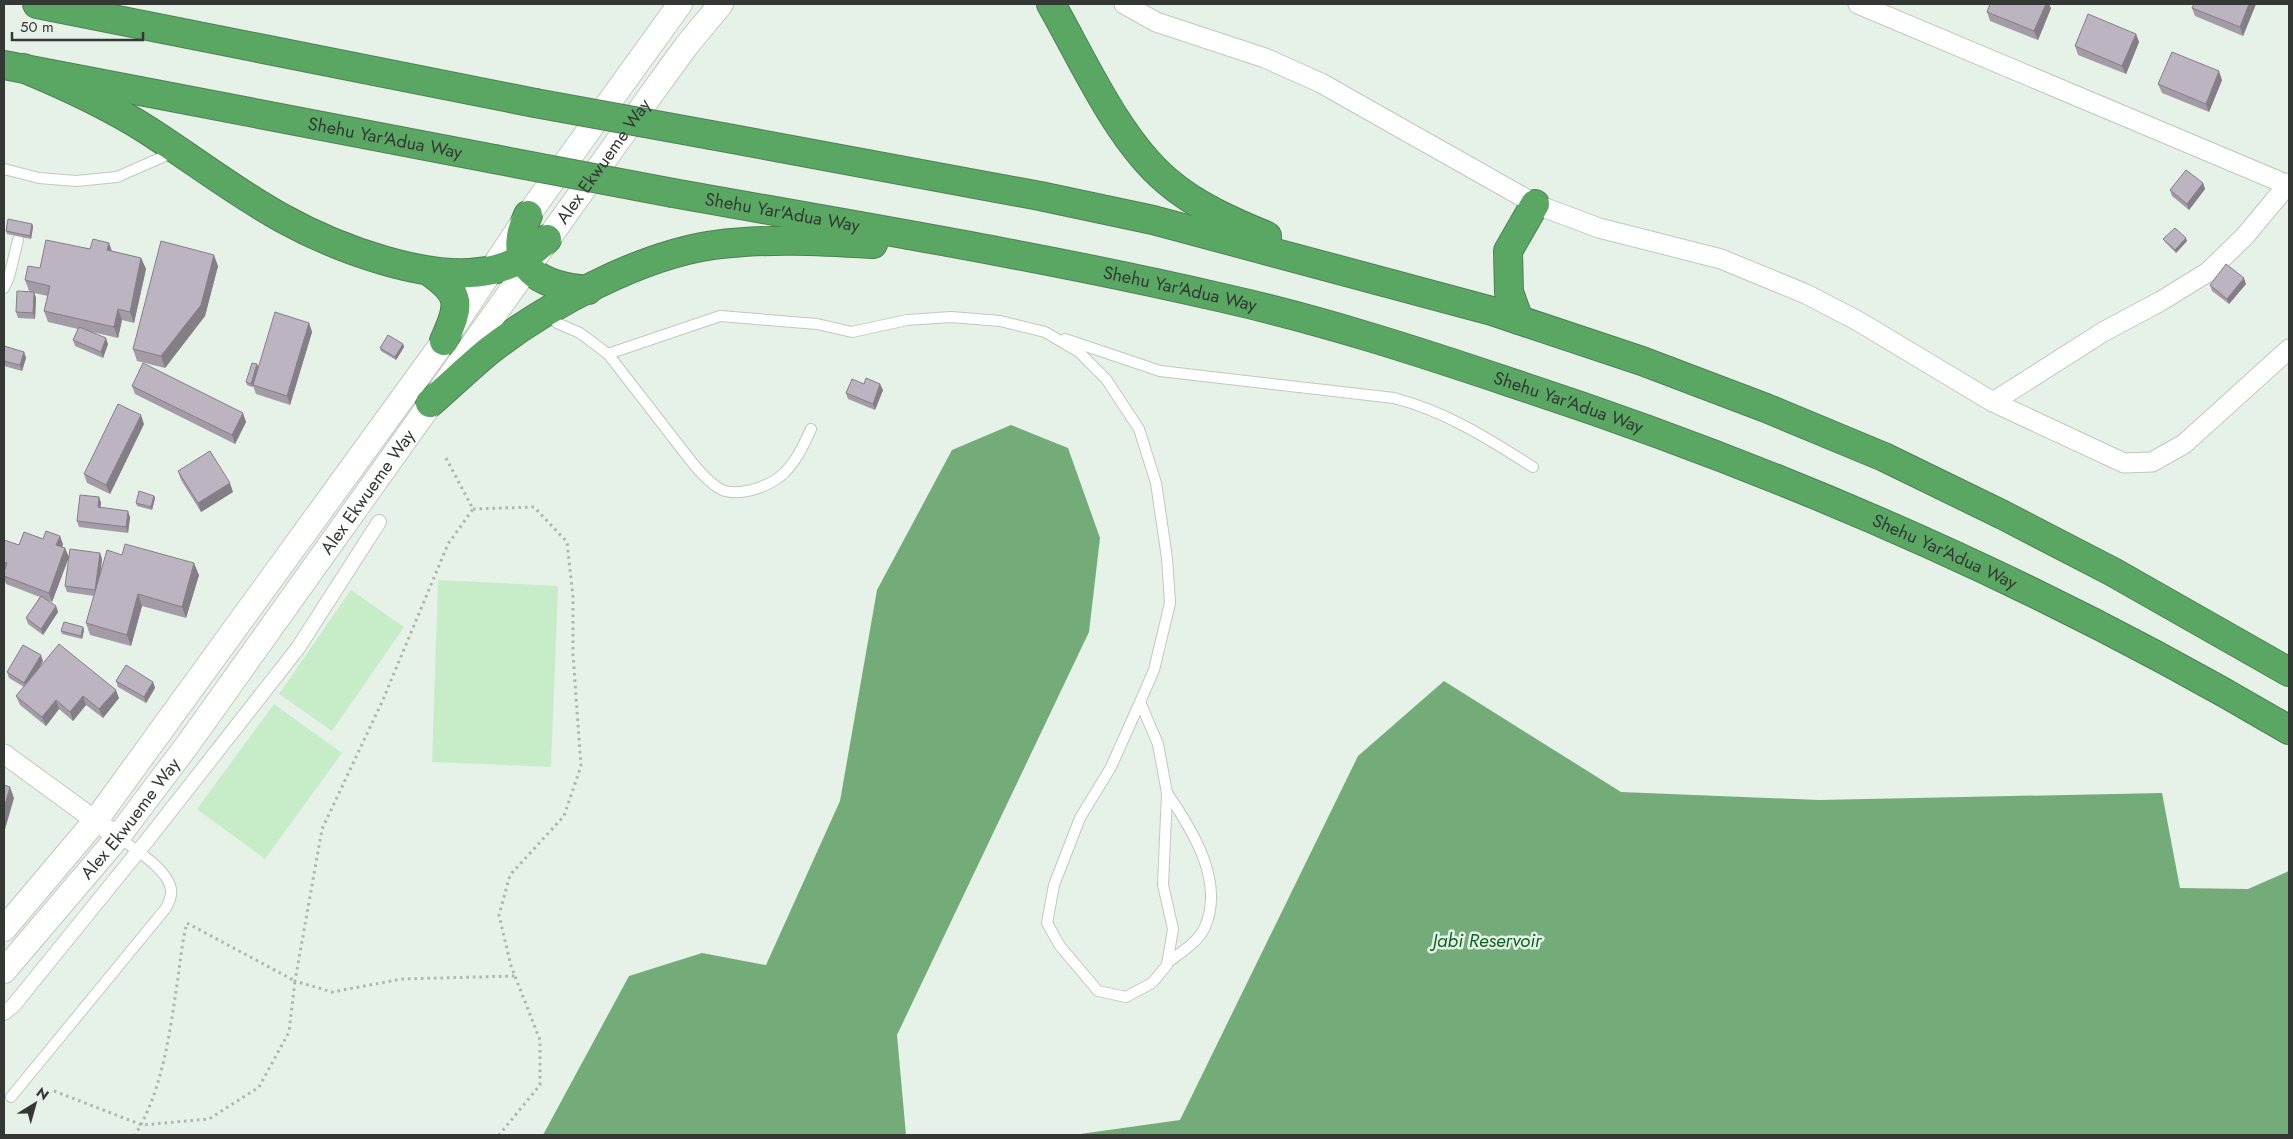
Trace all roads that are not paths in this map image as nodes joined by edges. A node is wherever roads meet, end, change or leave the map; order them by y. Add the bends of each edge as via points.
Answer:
1 (37, 4) edge
2 (680, 4) edge
3 (721, 4) edge
4 (1051, 4) edge
5 (1124, 4) edge
6 (1862, 5) edge
7 (14, 66) edge
8 (178, 150) junction
9 (4, 169) edge
10 (2288, 184) edge
11 (1535, 204) junction
12 (528, 215) junction
13 (547, 239) joint
14 (18, 240) edge
15 (977, 247) junction
16 (525, 262) junction
17 (492, 270) junction
18 (428, 272) junction
19 (1376, 279) junction
20 (4, 288) edge
21 (588, 290) junction
22 (549, 311) junction
23 (1519, 320) junction
24 (1045, 332) junction
25 (444, 341) junction
26 (2289, 349) edge
27 (608, 354) junction
28 (1994, 402) junction
29 (430, 403) junction
30 (811, 429) dead end
31 (1533, 467) dead end
32 (379, 522) dead end
33 (2289, 672) edge
34 (1140, 702) junction
35 (2289, 730) edge
36 (4, 754) edge
37 (1166, 793) junction
38 (96, 820) junction
39 (118, 837) junction
40 (138, 852) junction
41 (4, 929) edge
42 (1167, 963) junction
43 (4, 971) edge
44 (4, 1013) edge
45 (11, 1097) dead end

1 - 19 highway, bridge via 535,103 1031,194 1162,222
2 - 12 street, Alex Ekwueme Way
3 - 13 street, Alex Ekwueme Way via 687,45
4 - 19 highway via 1118,123 1166,180 1221,216
5 - 11 street via 1156,22 1265,58 1321,83
6 - 10 street
7 - 8 highway via 107,106
7 - 15 highway, Shehu Yar'Adua Way, bridge via 673,193
8 - 9 lane via 117,177 76,181 39,178
8 - 18 highway via 257,203 307,231 384,260
10 - 28 street via 2245,236 2208,272 2102,332
11 - 23 highway via 1508,251 1509,292
11 - 28 street via 1599,228 1721,259 1758,273 1858,321
12 - 16 highway via 520,238
12 - 17 street, Alex Ekwueme Way
13 - 16 highway
14 - 20 lane
15 - 21 highway via 802,240 713,245 676,253 637,267
15 - 35 highway, Shehu Yar'Adua Way via 1225,298 1330,326 1568,401 1705,450 1972,564 2106,628
16 - 17 highway
16 - 21 highway via 540,277 555,284
16 - 29 street, Alex Ekwueme Way
17 - 18 highway
17 - 25 street, Alex Ekwueme Way
18 - 25 highway via 450,288 454,297 454,318
19 - 23 highway
21 - 22 highway
22 - 27 lane via 557,323 580,333
22 - 29 highway via 489,351
23 - 33 highway via 1642,361 1884,457 2105,567
24 - 27 lane via 1000,321 951,318 907,320 852,332 817,324 720,316
24 - 31 lane via 1160,371 1394,398 1418,404 1474,430
24 - 34 lane via 1079,352 1106,379 1139,429 1156,483 1170,603 1154,670
25 - 38 street, Alex Ekwueme Way
26 - 28 street via 2184,444 2152,462 2124,463
27 - 30 lane via 690,461 724,491 761,487 784,473
29 - 39 street, Alex Ekwueme Way via 188,744
32 - 40 street via 298,648
34 - 37 lane via 1158,744
34 - 42 lane via 1111,767 1080,818 1054,885 1047,923 1060,946 1098,991 1126,997 1152,983
36 - 38 street
37 - 42 lane via 1163,885 1173,929
37 - 42 lane via 1198,845 1212,898 1204,929 1193,943
38 - 39 street
38 - 41 street, Alex Ekwueme Way
39 - 40 lane
39 - 43 street, Alex Ekwueme Way
40 - 44 street
40 - 45 lane via 168,880 171,897 166,908

